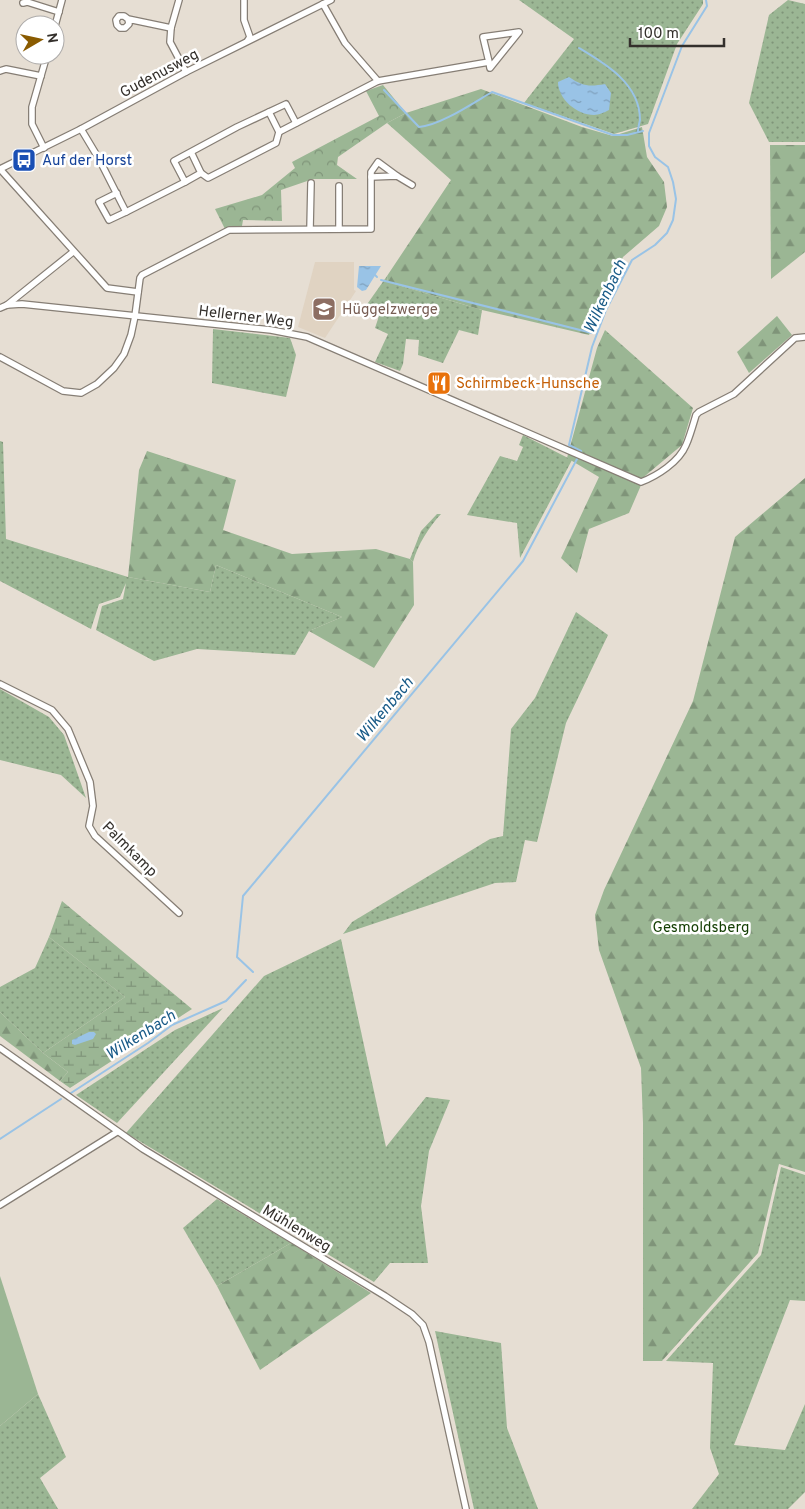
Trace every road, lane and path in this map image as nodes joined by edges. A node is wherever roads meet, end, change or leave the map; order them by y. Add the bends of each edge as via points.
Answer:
1 (62, 0) edge
2 (179, 0) edge
3 (244, 0) edge
4 (330, 0) edge
5 (23, 2) dead end
6 (323, 4) junction
7 (59, 12) junction
8 (58, 15) edge
9 (128, 19) dead end
10 (171, 28) junction
11 (248, 40) junction
12 (489, 62) junction
13 (44, 65) edge
14 (0, 71) edge
15 (186, 72) junction
16 (41, 76) junction
17 (378, 81) junction
18 (269, 112) junction
19 (296, 123) junction
20 (81, 129) junction
21 (279, 132) junction
22 (44, 148) junction
23 (190, 152) junction
24 (0, 169) edge
25 (201, 173) junction
26 (397, 176) junction
27 (371, 177) junction
28 (185, 182) junction
29 (311, 183) dead end
30 (412, 185) dead end
31 (339, 186) dead end
32 (116, 193) junction
33 (126, 212) junction
34 (310, 229) junction
35 (340, 229) junction
36 (73, 252) junction
37 (138, 292) junction
38 (6, 304) junction
39 (0, 308) edge
40 (135, 316) junction
41 (805, 337) edge
42 (0, 357) edge
43 (0, 684) edge
44 (179, 913) dead end
45 (0, 1048) edge
46 (117, 1132) junction
47 (0, 1205) edge
48 (466, 1509) edge

1 - 7 street
2 - 10 street
3 - 11 street
4 - 6 street, Gudenusweg
5 - 7 street
6 - 11 street, Gudenusweg
6 - 17 street via 345,43
7 - 8 street
9 - 10 street
10 - 15 street via 170,42
11 - 15 street, Gudenusweg
12 - 12 street via 490,68 519,32 483,37
12 - 17 street
13 - 16 street
14 - 16 street via 6,69
15 - 20 street, Gudenusweg
16 - 22 street via 32,108 32,124
17 - 19 street
18 - 19 street via 286,104
18 - 21 street
18 - 23 street
19 - 21 street
20 - 22 street, Gudenusweg
20 - 32 street
21 - 25 street via 276,143 208,178
22 - 24 street, Gudenusweg
23 - 25 street
23 - 28 street via 174,161
24 - 36 street
25 - 28 street
26 - 27 street
26 - 27 street via 378,162
26 - 30 street
27 - 35 street via 371,228
28 - 33 street
29 - 34 street
31 - 35 street
32 - 33 street
32 - 33 street via 99,202 108,220
34 - 35 street
34 - 37 street via 229,230 142,275
36 - 37 street via 107,288
36 - 38 street
37 - 40 street
38 - 39 street
38 - 40 street, Hellerner Weg
40 - 41 street, Hellerner Weg via 308,336 641,482 666,468 682,453 698,412 734,394 795,338
40 - 42 street via 124,354 97,384 81,393 63,391
43 - 44 street, Palmkamp via 52,710 68,729 90,782 93,806 89,826 95,836
45 - 46 street, Mühlenweg
46 - 47 street
46 - 48 street, Mühlenweg via 385,1296 423,1325

